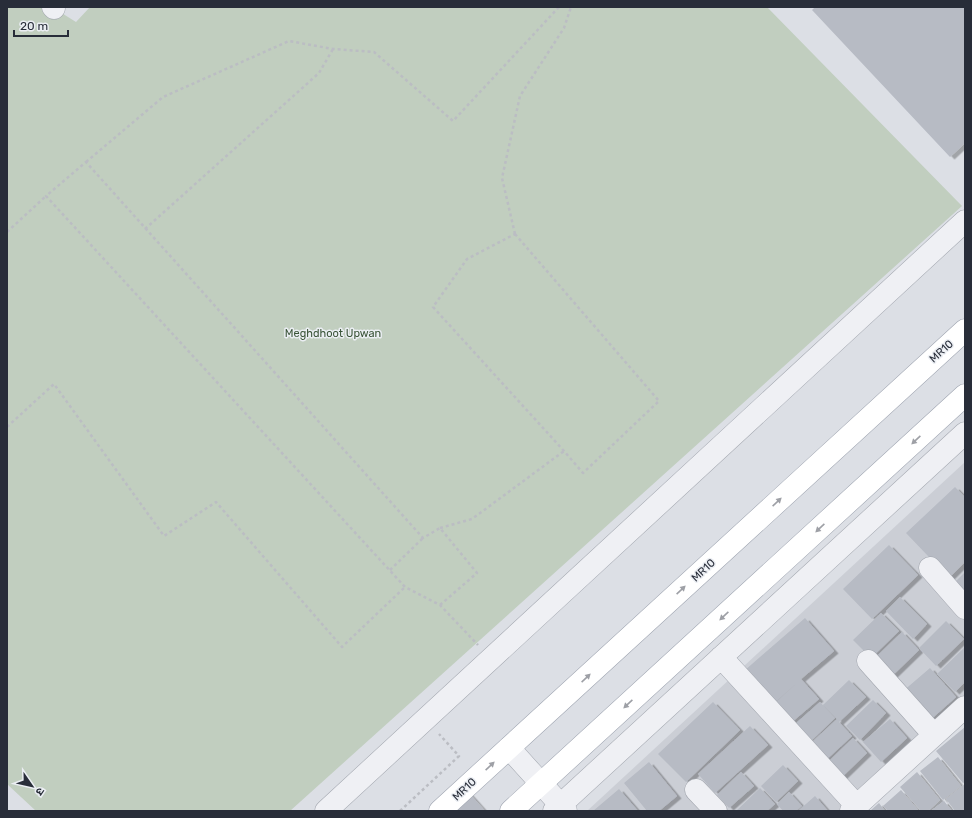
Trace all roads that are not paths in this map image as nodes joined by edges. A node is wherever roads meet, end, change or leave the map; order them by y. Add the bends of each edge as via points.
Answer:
1 (965, 221) edge
2 (965, 330) edge
3 (965, 395) edge
4 (939, 418) junction
5 (963, 440) edge
6 (930, 568) dead end
7 (965, 608) edge
8 (721, 657) junction
9 (868, 661) dead end
10 (965, 707) edge
11 (934, 735) junction
12 (509, 748) junction
13 (541, 784) junction
14 (696, 790) dead end
15 (560, 809) edge
16 (854, 809) edge
17 (326, 811) edge
18 (440, 811) edge
19 (511, 811) edge
20 (716, 811) edge

1 - 17 street
12 -> 2 main road, MR10
3 - 4 main road
4 - 5 street
4 -> 13 main road
5 - 8 street
6 - 7 street
8 - 15 street
8 - 16 street
9 - 11 street
10 - 11 street
11 - 16 street
12 - 13 street
18 -> 12 main road, MR10
13 - 15 street
13 - 19 main road
14 - 20 street

